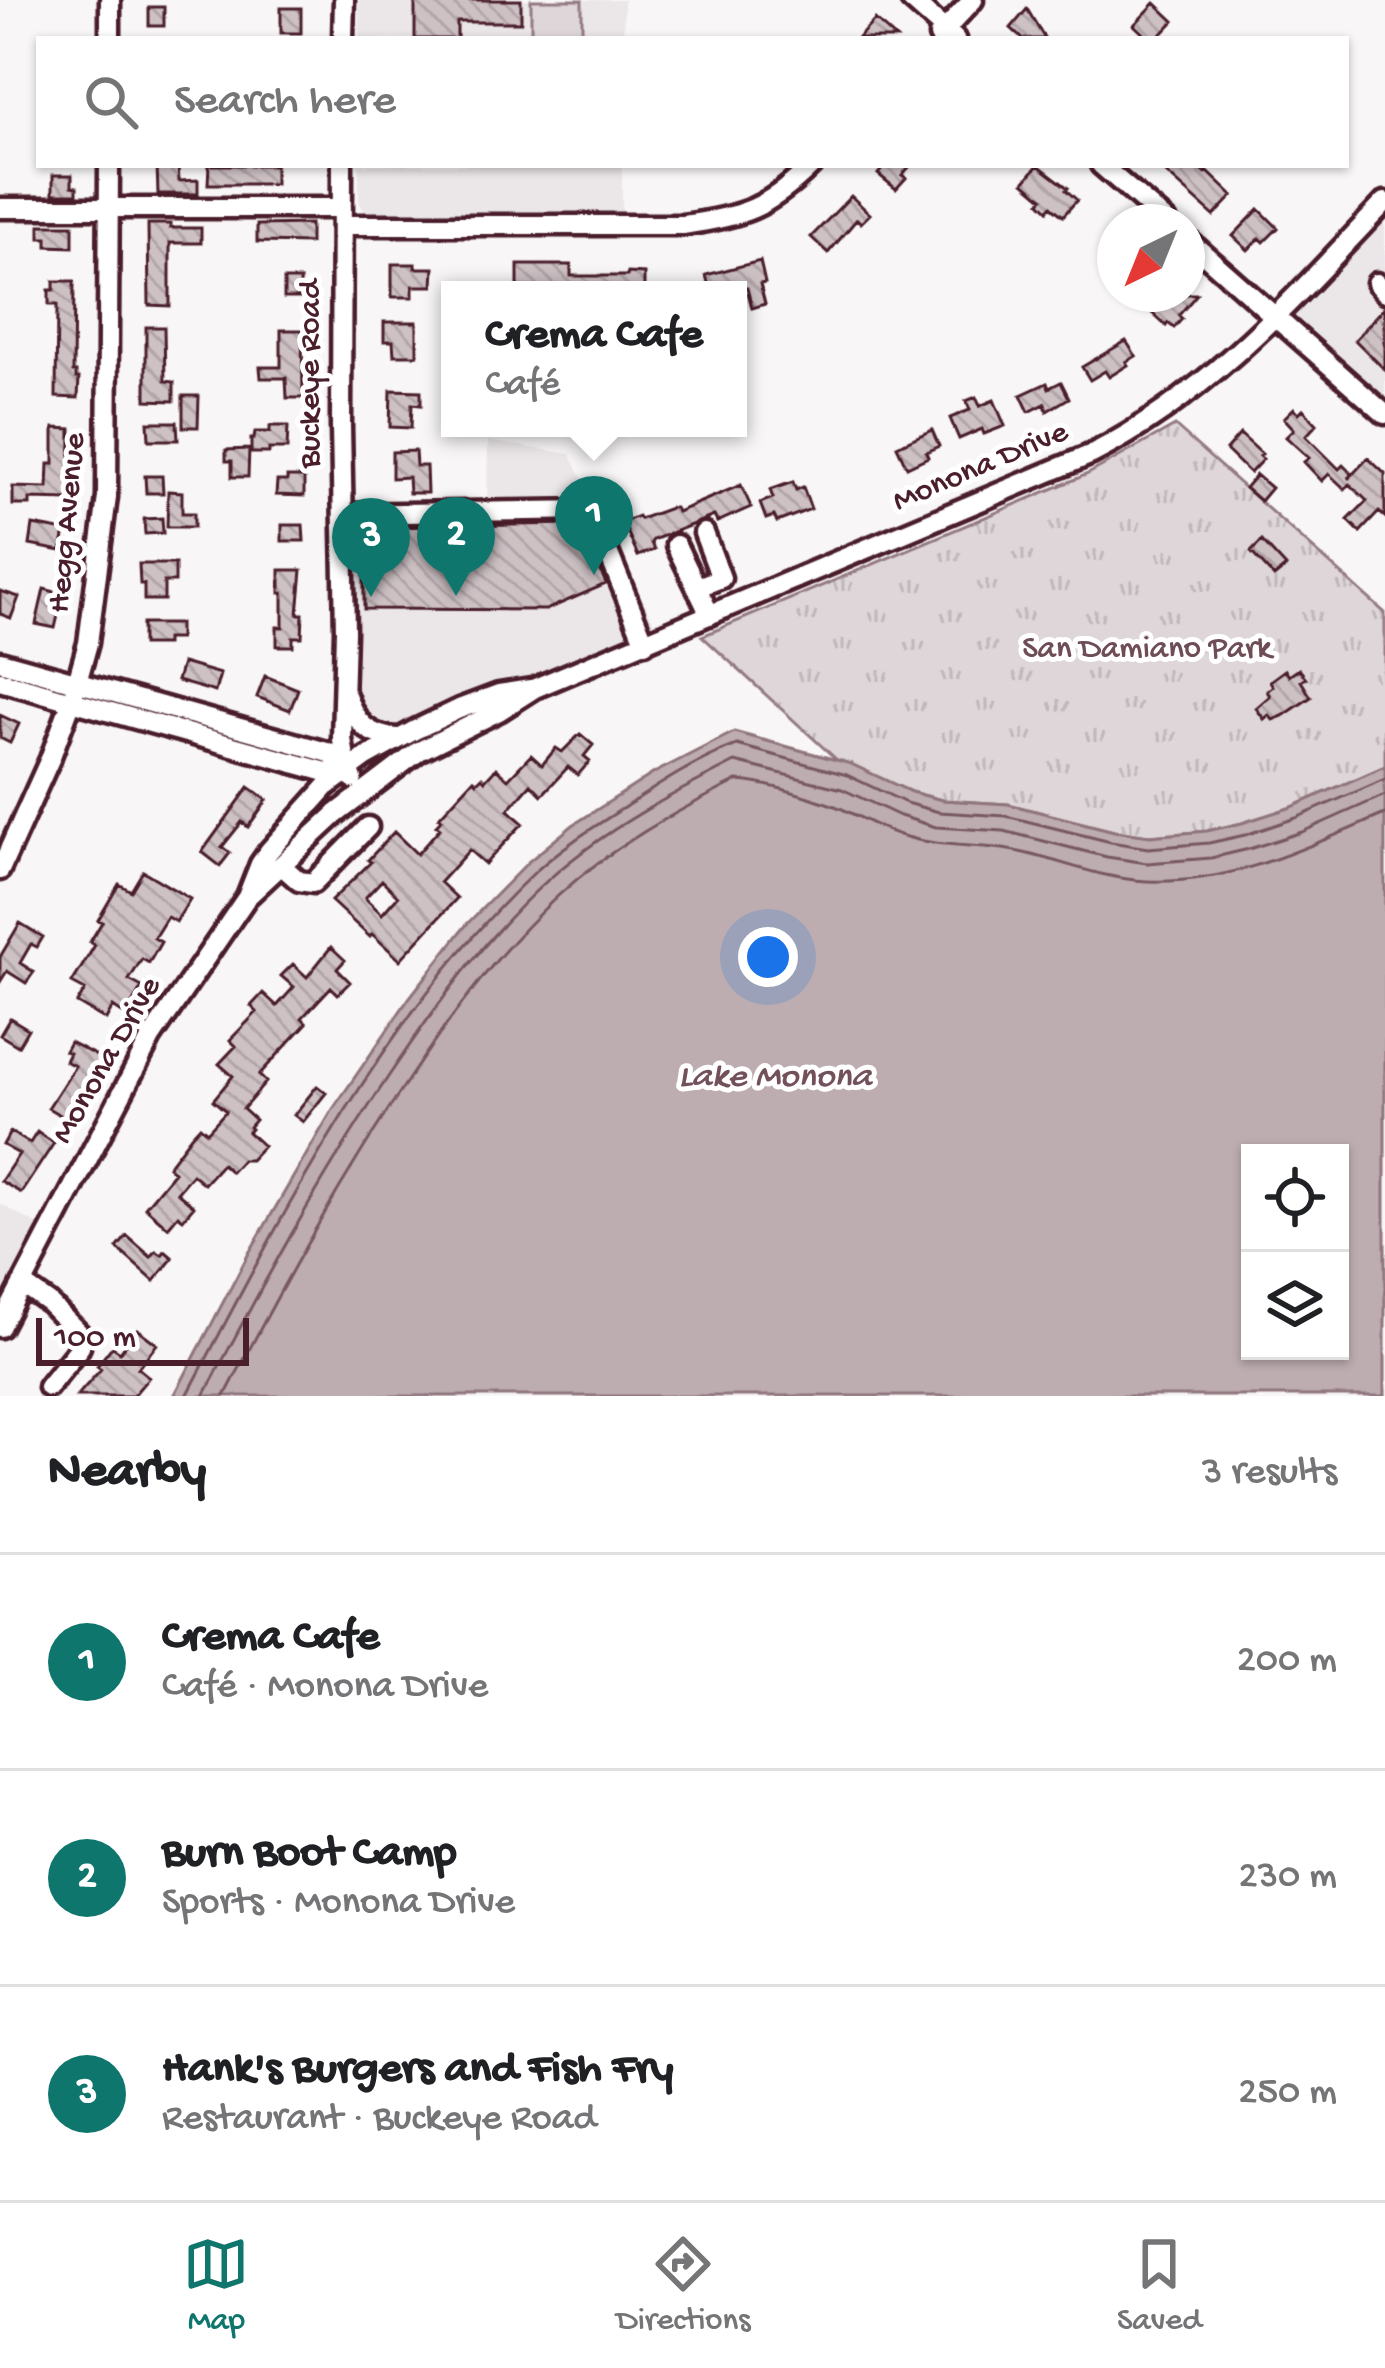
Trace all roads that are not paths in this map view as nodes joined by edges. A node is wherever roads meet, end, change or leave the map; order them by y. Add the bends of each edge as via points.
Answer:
1 (110, 0) edge
2 (344, 0) edge
3 (911, 0) edge
4 (973, 0) edge
5 (110, 36) edge
6 (344, 36) edge
7 (945, 36) edge
8 (109, 168) edge
9 (342, 168) edge
10 (808, 168) edge
11 (1104, 168) edge
12 (1385, 202) edge
13 (1146, 204) edge
14 (109, 207) junction
15 (0, 208) edge
16 (342, 216) junction
17 (1205, 255) edge
18 (1276, 316) junction
19 (1385, 414) edge
20 (343, 514) junction
21 (704, 533) dead end
22 (676, 545) dead end
23 (721, 578) junction
24 (698, 587) junction
25 (732, 606) junction
26 (710, 615) junction
27 (645, 643) junction
28 (0, 661) edge
29 (0, 681) edge
30 (343, 685) junction
31 (535, 688) junction
32 (74, 691) junction
33 (401, 738) junction
34 (283, 760) junction
35 (347, 771) junction
36 (363, 792) junction
37 (304, 811) junction
38 (368, 826) dead end
39 (282, 866) junction
40 (0, 870) edge
41 (248, 897) junction
42 (22, 1284) junction
43 (0, 1327) edge
44 (48, 1387) dead end

1 - 5 street
2 - 6 street
3 - 7 street
4 - 7 street
8 - 14 street, Hegg Avenue
9 - 16 street, Buckeye Road
10 - 16 street via 759,208 682,225
11 - 13 street
12 - 18 street, Monona Drive
14 - 15 street
14 - 16 street
14 - 32 street, Hegg Avenue via 107,497
16 - 20 street, Buckeye Road
17 - 18 street
18 - 19 street
18 - 25 street, Monona Drive via 1195,390 1126,436
20 - 27 street via 591,510
20 - 30 street, Buckeye Road
21 - 23 street
22 - 24 street
23 - 24 street
23 - 25 street
24 - 26 street
25 - 26 street, Monona Drive
26 - 27 street, Monona Drive
27 - 31 street, Monona Drive
28 - 32 street
29 - 32 street
30 - 33 street via 364,728
30 - 35 street, Buckeye Road
31 - 33 street, Monona Drive via 489,697
31 - 36 street, Monona Drive via 419,751
32 - 34 street
32 - 35 street via 331,753
32 - 40 street, Hegg Avenue
33 - 35 street, Monona Drive
34 - 35 street
34 - 37 street via 305,789
35 - 36 street
35 - 37 street, Monona Drive
36 - 39 street, Monona Drive
37 - 41 street, Monona Drive via 260,864
38 - 39 street via 313,883
39 - 41 street, Monona Drive
41 - 42 street, Monona Drive via 151,1038
42 - 43 street, Monona Drive
42 - 44 street via 80,1334 80,1347

